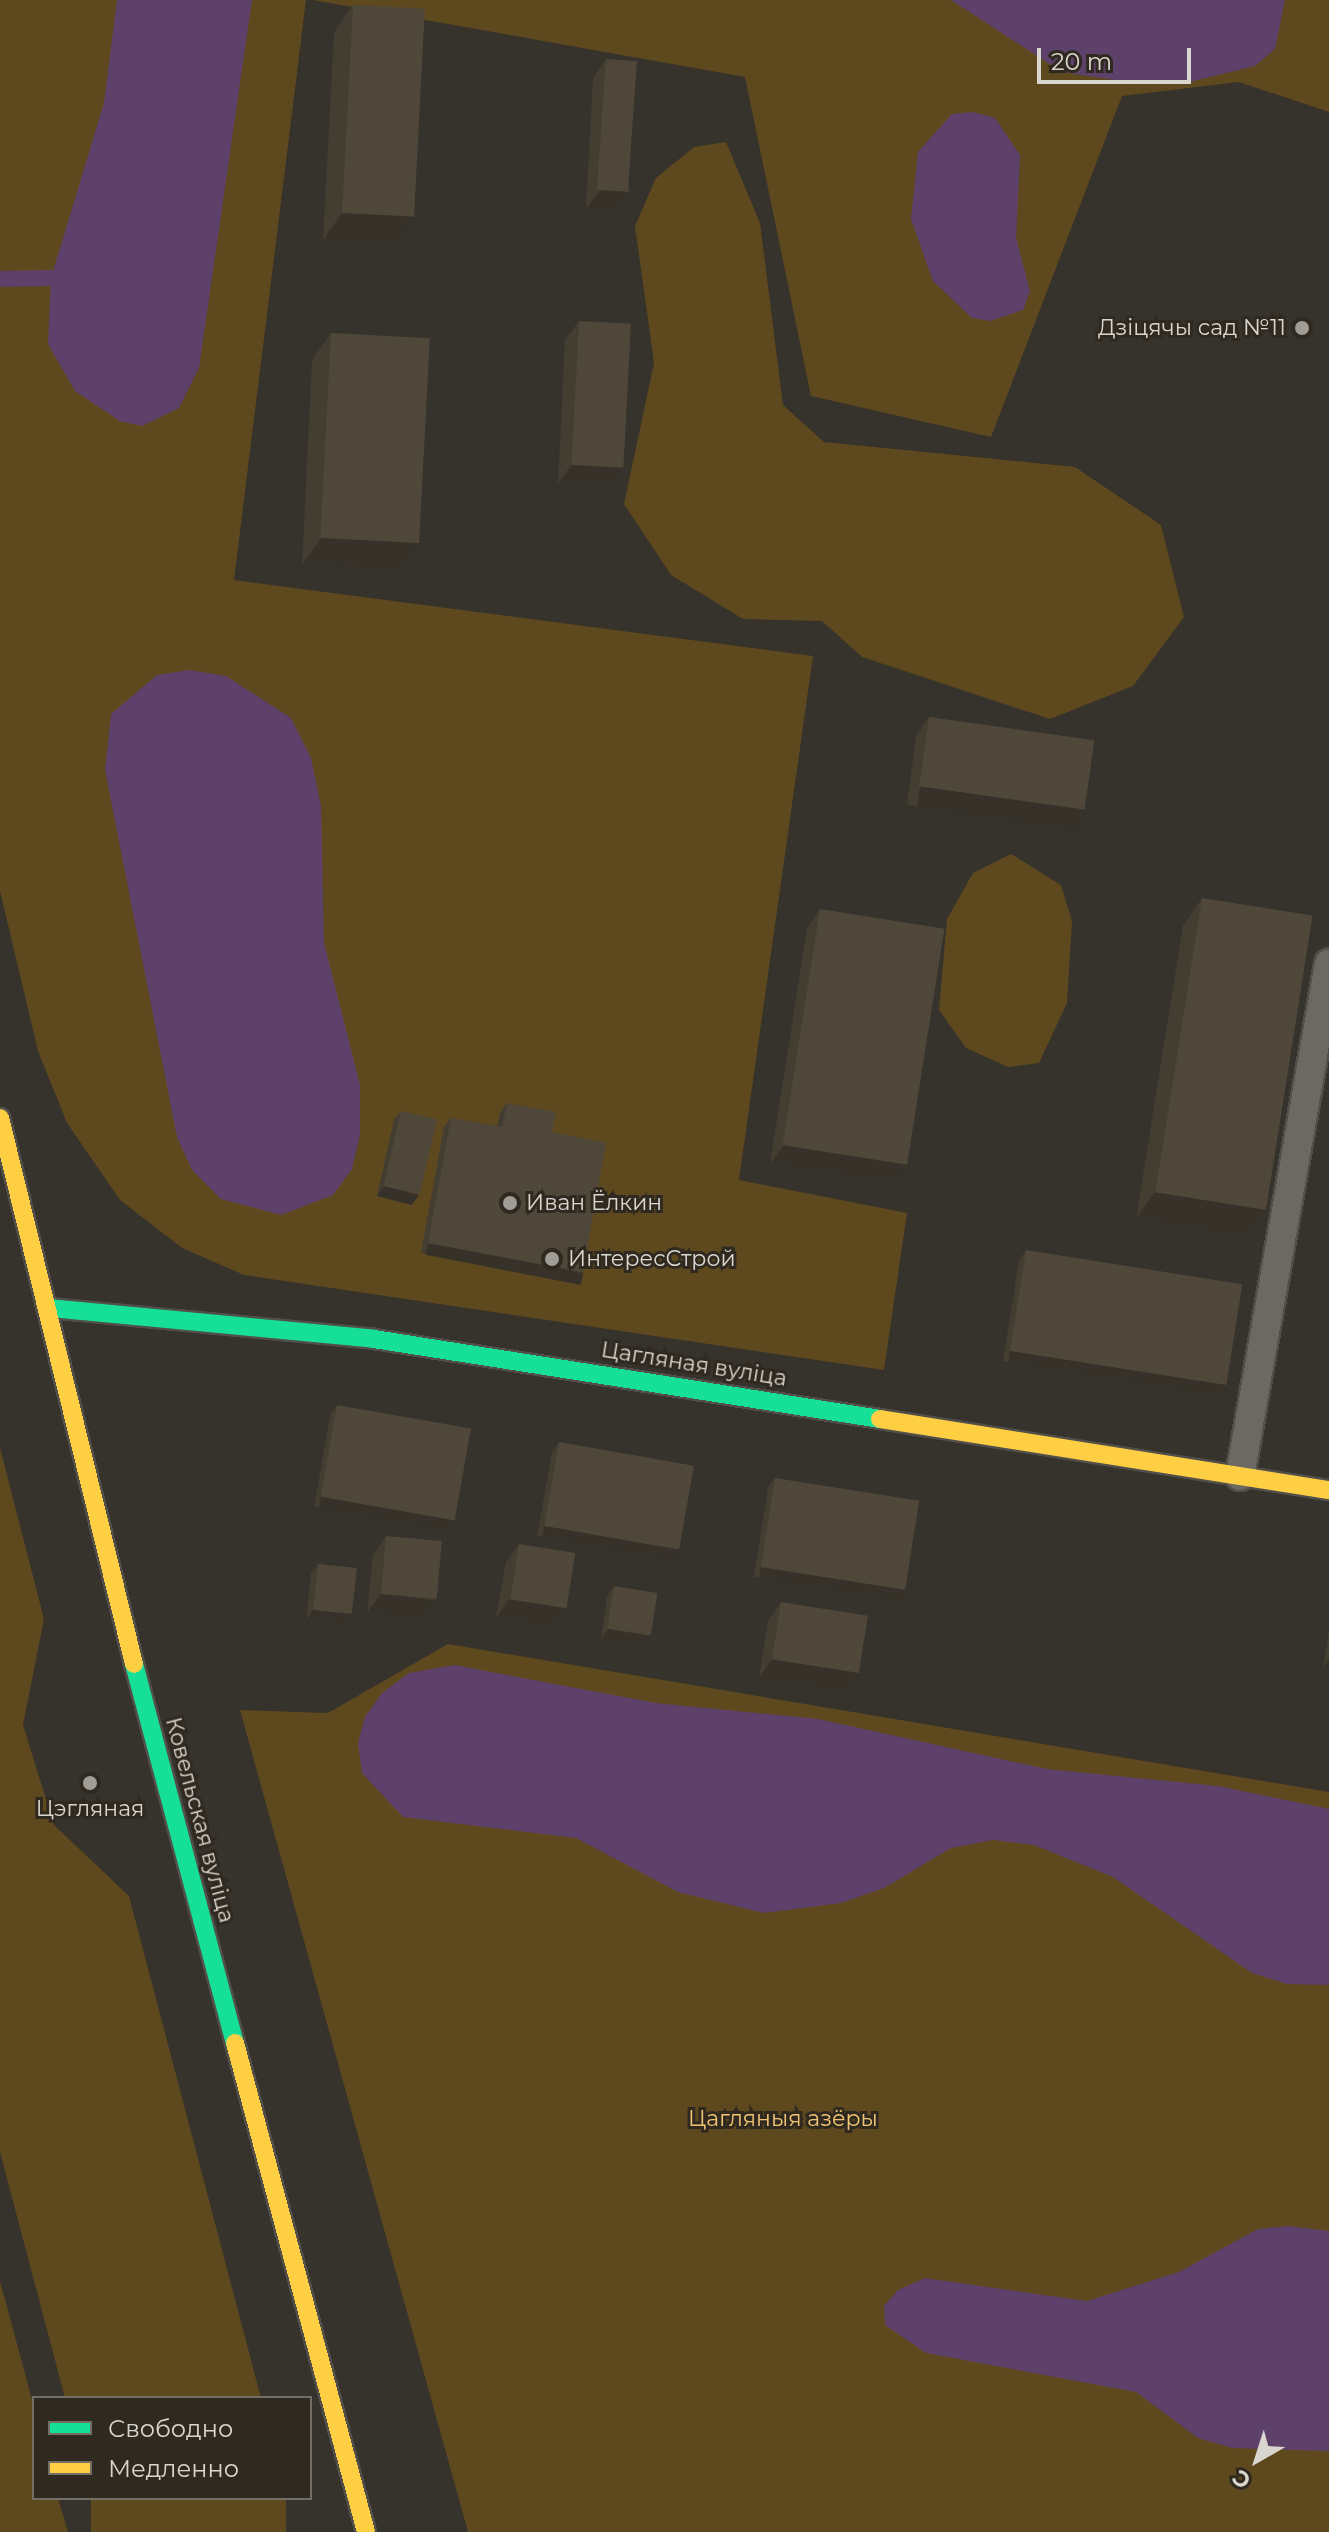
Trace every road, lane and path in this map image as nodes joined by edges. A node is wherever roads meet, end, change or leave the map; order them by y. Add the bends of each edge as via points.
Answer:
1 (1329, 964) edge
2 (0, 1118) edge
3 (49, 1308) junction
4 (1240, 1476) junction
5 (1329, 1490) edge
6 (366, 2532) edge

1 - 4 lane
2 - 3 main road, Ковельская вуліца
3 - 4 main road, Цагляная вуліца via 374,1339
3 - 6 main road, Ковельская вуліца via 94,1513
4 - 5 main road, Цагляная вуліца

